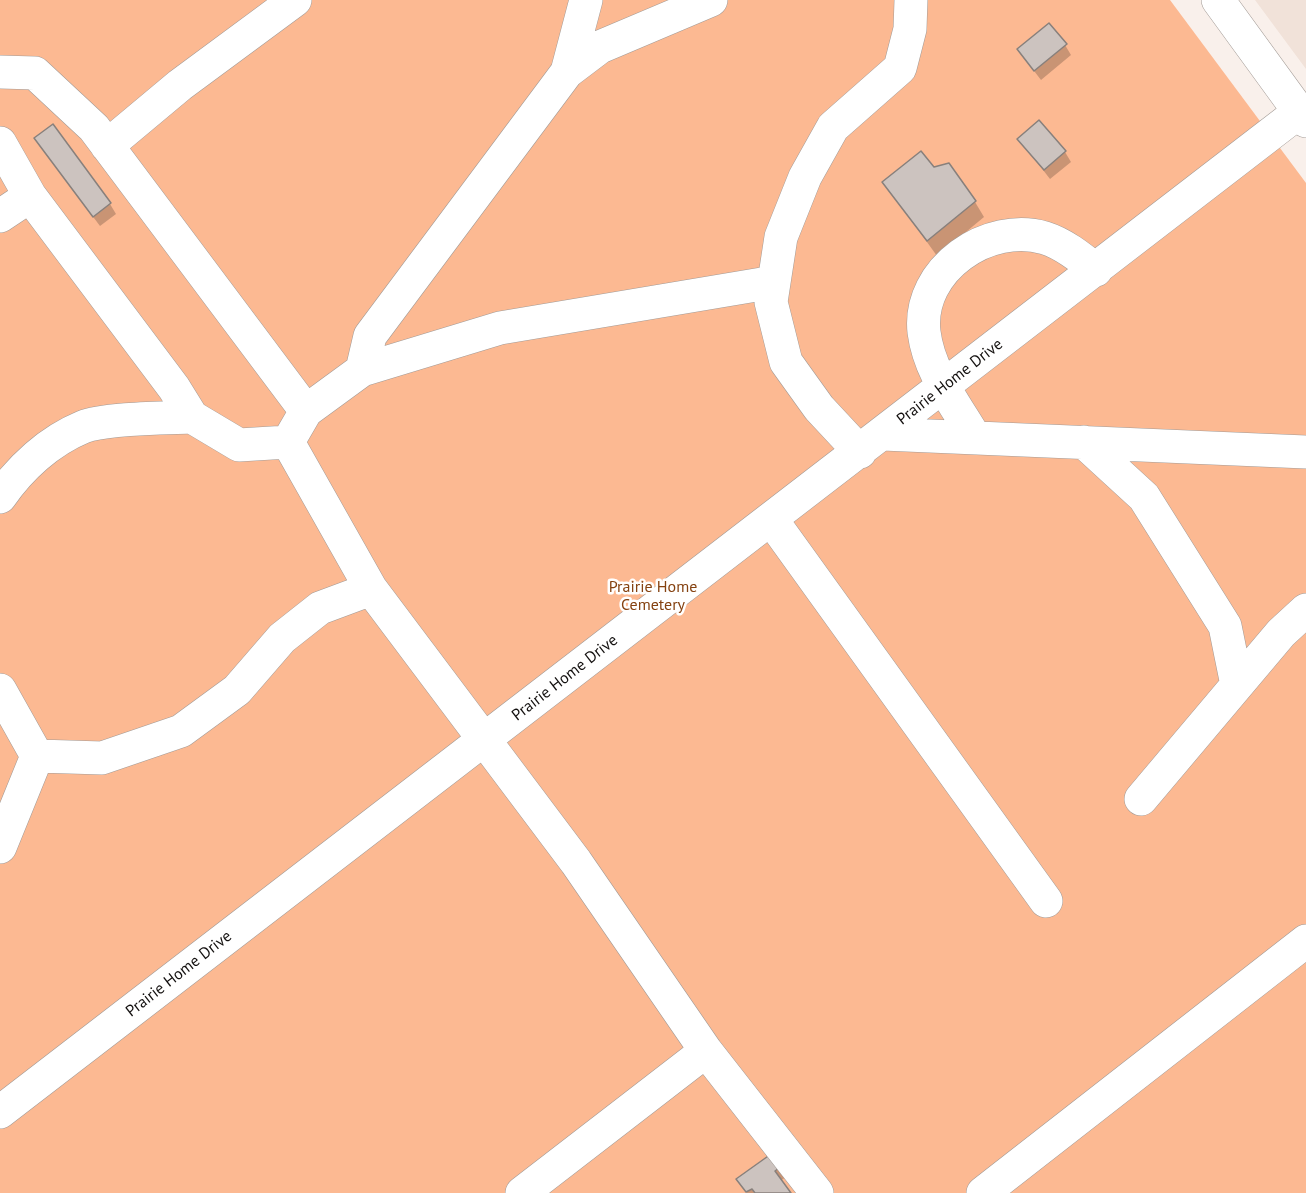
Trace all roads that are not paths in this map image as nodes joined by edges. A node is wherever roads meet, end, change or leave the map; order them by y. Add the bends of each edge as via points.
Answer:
1 (295, 0) edge
2 (586, 0) edge
3 (711, 0) edge
4 (911, 0) edge
5 (1218, 0) edge
6 (0, 72) edge
7 (567, 72) junction
8 (1303, 116) edge
9 (0, 142) edge
10 (107, 146) junction
11 (30, 196) junction
12 (0, 216) edge
13 (1096, 270) junction
14 (774, 282) junction
15 (362, 370) junction
16 (944, 387) junction
17 (306, 411) junction
18 (192, 417) junction
19 (975, 438) junction
20 (288, 441) junction
21 (1084, 442) junction
22 (872, 443) junction
23 (1306, 452) edge
24 (0, 497) edge
25 (771, 519) junction
26 (371, 589) junction
27 (1306, 610) edge
28 (1225, 626) junction
29 (1281, 633) junction
30 (1237, 685) junction
31 (0, 690) edge
32 (483, 741) junction
33 (37, 756) junction
34 (1141, 800) dead end
35 (0, 847) edge
36 (1046, 901) dead end
37 (1306, 941) edge
38 (706, 1051) junction
39 (0, 1112) edge
40 (522, 1193) edge
41 (817, 1193) edge
42 (983, 1193) edge

1 - 10 street via 180,85
2 - 7 street
3 - 7 street via 600,47
4 - 14 street via 910,29 900,68 833,127 806,177 781,237
5 - 8 street
6 - 10 street via 35,73 94,128
7 - 15 street via 370,336
8 - 13 street, Prairie Home Drive
9 - 11 street
10 - 17 street
11 - 12 street
11 - 18 street
13 - 16 street, Prairie Home Drive
13 - 16 street via 1058,244 1020,234 988,239 966,250 942,273 929,296 924,329 934,373
14 - 15 street via 500,328
14 - 22 street via 771,302 786,362 819,408
15 - 17 street
16 - 19 street
16 - 22 street, Prairie Home Drive
17 - 20 street
18 - 20 street via 239,445
18 - 24 street via 84,426 39,454
19 - 21 street
19 - 22 street
20 - 26 street
21 - 23 street
21 - 28 street via 1144,497
22 - 25 street, Prairie Home Drive
25 - 32 street, Prairie Home Drive
25 - 36 street
26 - 32 street
26 - 33 street via 320,608 282,638 237,690 181,730 102,758
27 - 29 street
28 - 29 street
28 - 30 street
29 - 30 street
30 - 34 street
31 - 33 street
32 - 38 street via 576,862
32 - 39 street, Prairie Home Drive
33 - 35 street
37 - 42 street
38 - 40 street
38 - 41 street

